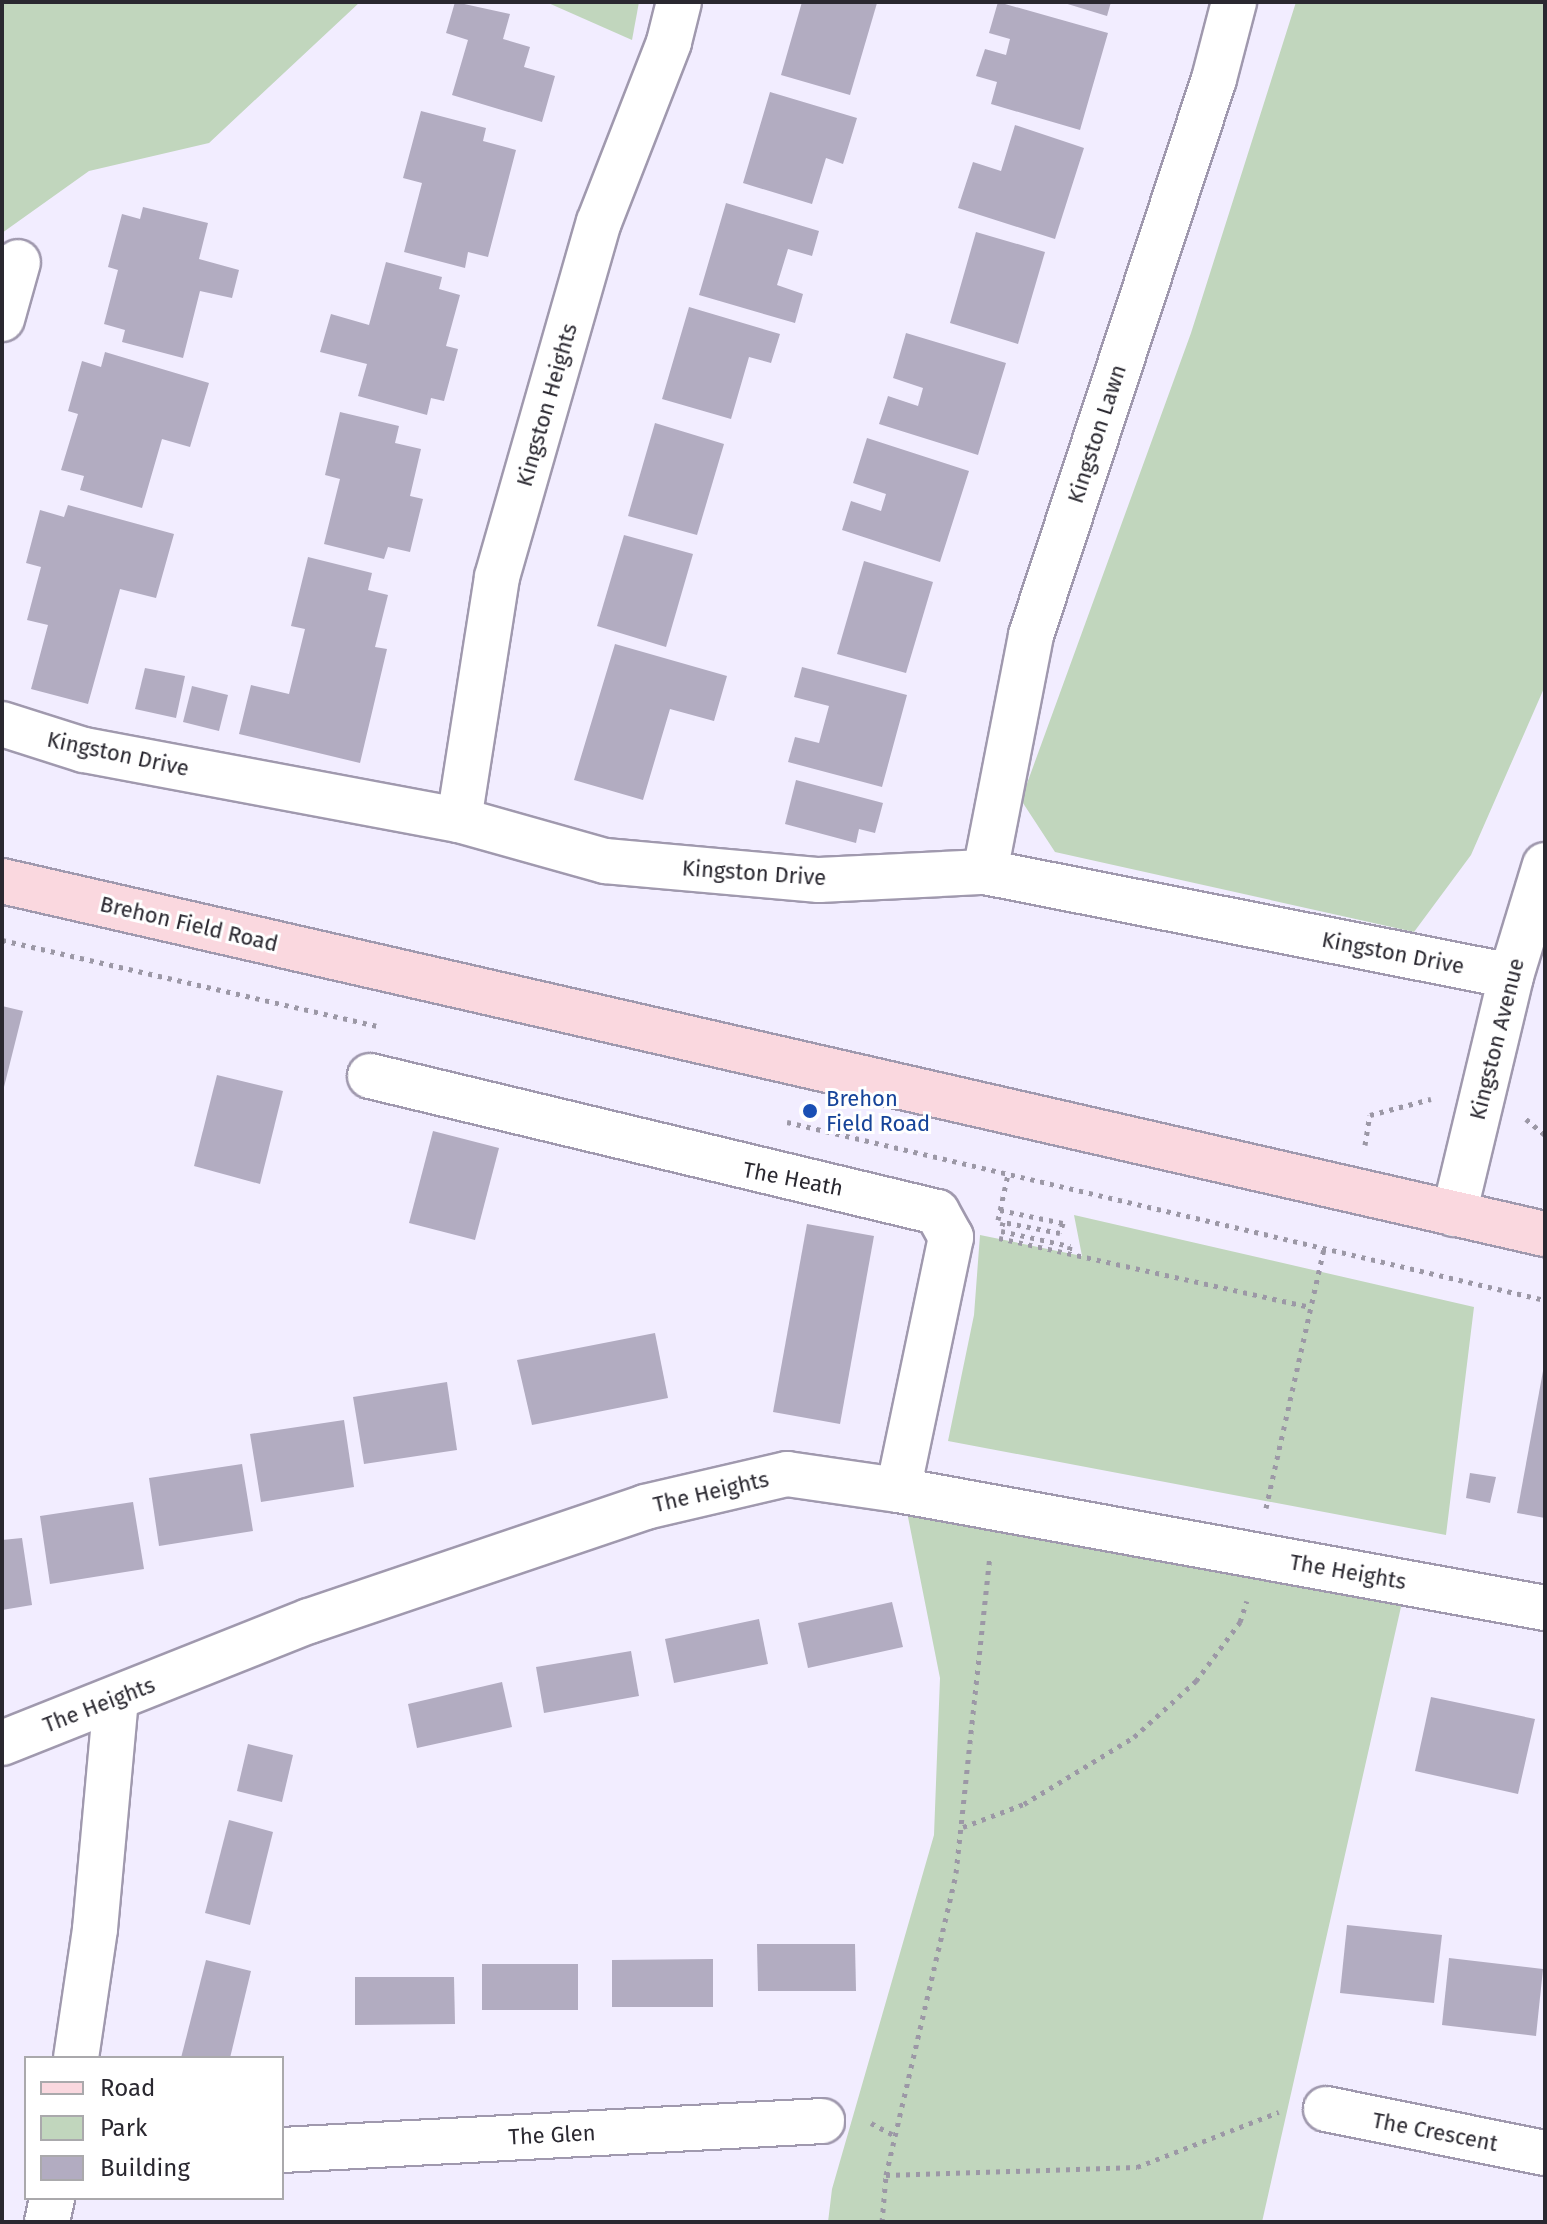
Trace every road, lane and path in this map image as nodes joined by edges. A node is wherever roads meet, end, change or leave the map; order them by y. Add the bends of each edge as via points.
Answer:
1 (679, 2) edge
2 (1234, 2) edge
3 (18, 262) dead end
4 (2, 319) edge
5 (2, 724) edge
6 (459, 820) junction
7 (1545, 865) edge
8 (985, 872) junction
9 (2, 881) edge
10 (1511, 976) junction
11 (370, 1076) dead end
12 (1367, 1129) dead end
13 (1008, 1174) dead end
14 (1357, 1192) junction
15 (1454, 1214) junction
16 (1545, 1234) edge
17 (951, 1237) junction
18 (1069, 1253) junction
19 (1343, 1253) junction
20 (1545, 1300) edge
21 (1310, 1307) junction
22 (898, 1490) junction
23 (1264, 1517) dead end
24 (992, 1539) dead end
25 (1251, 1589) dead end
26 (1545, 1608) edge
27 (116, 1700) junction
28 (2, 1743) edge
29 (963, 1827) junction
30 (76, 2056) edge
31 (1326, 2109) joint
32 (822, 2121) dead end
33 (284, 2150) edge
34 (1545, 2153) edge
35 (886, 2175) junction
36 (52, 2200) edge
37 (47, 2222) edge
38 (882, 2222) edge

1 - 6 street, Kingston Heights via 669,42 599,222 497,577
2 - 8 street, Kingston Lawn via 1214,79 1031,635
3 - 4 street
5 - 6 street, Kingston Drive via 84,750
6 - 8 street, Kingston Drive via 605,861 819,880
7 - 10 street, Kingston Avenue
8 - 10 street, Kingston Drive
9 - 14 main road, Brehon Field Road
10 - 15 street, Kingston Avenue
11 - 17 street, The Heath via 937,1212
12 - 14 path
13 - 18 path via 1000,1210 1063,1223 1060,1233 1003,1222 1001,1231 1070,1246
14 - 15 main road, Brehon Field Road
14 - 19 path
15 - 16 main road, Brehon Field Road
17 - 18 path via 980,1235
17 - 22 street
18 - 21 path
19 - 20 path
19 - 21 path via 1324,1249
21 - 23 path
22 - 26 street, The Heights
22 - 27 street, The Heights via 787,1474 645,1507 309,1621
24 - 29 path
25 - 29 path via 1240,1622 1196,1681 1134,1737 1024,1804
27 - 28 street, The Heights
27 - 30 street via 95,1929
29 - 35 path
31 - 34 street, The Crescent
31 - 35 path via 1300,2103 1137,2167
32 - 33 street, The Glen
35 - 38 path
36 - 37 street

